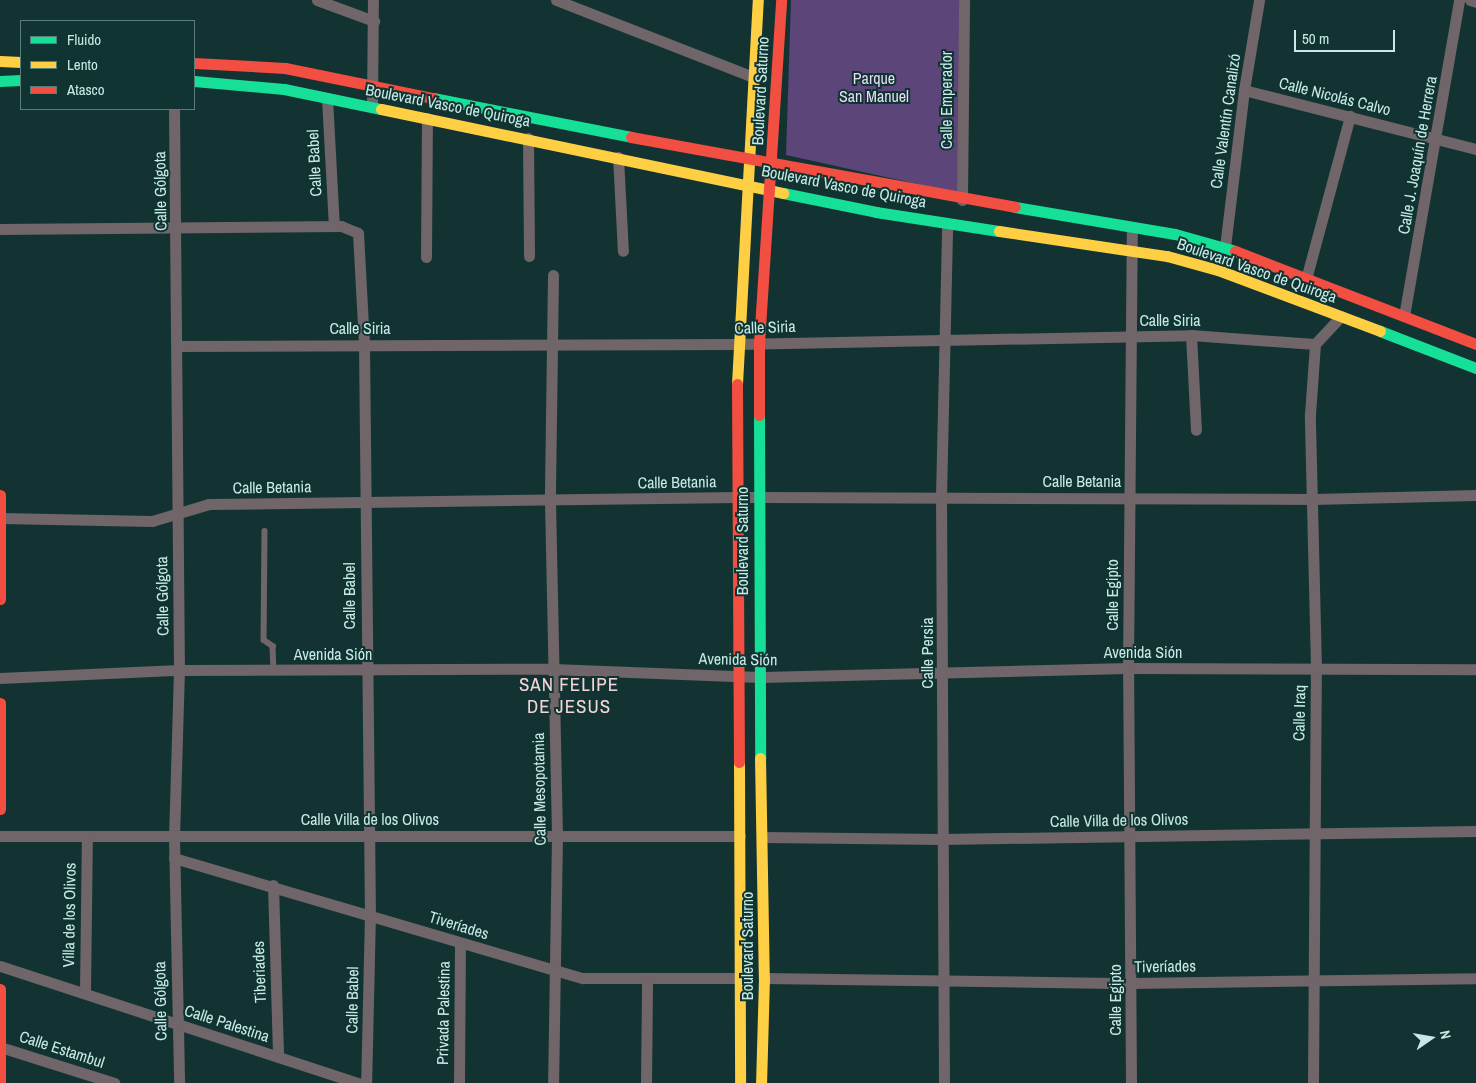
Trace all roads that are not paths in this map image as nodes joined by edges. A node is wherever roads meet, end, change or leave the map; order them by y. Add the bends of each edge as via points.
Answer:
1 (317, 0) edge
2 (373, 0) edge
3 (556, 0) edge
4 (758, 0) edge
5 (781, 0) edge
6 (964, 0) edge
7 (1260, 0) edge
8 (1459, 0) edge
9 (1470, 0) edge
10 (1476, 2) edge
11 (374, 21) junction
12 (0, 61) edge
13 (20, 62) edge
14 (195, 63) edge
15 (754, 77) junction
16 (20, 80) edge
17 (0, 81) edge
18 (195, 81) edge
19 (373, 85) junction
20 (1244, 90) junction
21 (327, 98) junction
22 (372, 107) junction
23 (174, 110) edge
24 (1350, 116) junction
25 (427, 118) junction
26 (528, 138) junction
27 (1437, 139) junction
28 (1476, 149) edge
29 (618, 157) junction
30 (752, 161) junction
31 (772, 165) junction
32 (748, 184) junction
33 (771, 189) junction
34 (962, 200) junction
35 (947, 223) junction
36 (334, 226) junction
37 (1132, 227) junction
38 (177, 228) junction
39 (0, 229) edge
40 (1226, 247) junction
41 (1131, 250) junction
42 (623, 251) dead end
43 (529, 256) dead end
44 (426, 257) dead end
45 (552, 275) dead end
46 (1306, 278) junction
47 (1341, 316) junction
48 (1404, 316) junction
49 (1191, 335) junction
50 (1129, 336) junction
51 (942, 338) junction
52 (759, 343) junction
53 (364, 344) junction
54 (552, 344) junction
55 (737, 344) junction
56 (1315, 344) junction
57 (1476, 344) edge
58 (177, 346) junction
59 (1476, 368) edge
60 (1196, 430) dead end
61 (0, 495) edge
62 (1476, 495) edge
63 (737, 497) junction
64 (941, 497) junction
65 (1128, 497) junction
66 (758, 498) junction
67 (1313, 499) junction
68 (366, 501) junction
69 (550, 501) junction
70 (177, 512) junction
71 (0, 518) edge
72 (265, 531) dead end
73 (0, 599) edge
74 (1128, 668) junction
75 (1316, 668) junction
76 (553, 669) junction
77 (1476, 669) edge
78 (179, 670) junction
79 (274, 670) junction
80 (366, 670) junction
81 (944, 670) junction
82 (740, 676) junction
83 (759, 677) junction
84 (0, 678) edge
85 (0, 703) edge
86 (0, 810) edge
87 (1314, 831) junction
88 (1476, 831) edge
89 (557, 835) junction
90 (0, 836) edge
91 (368, 836) junction
92 (740, 836) junction
93 (174, 837) junction
94 (762, 837) junction
95 (1129, 837) junction
96 (87, 838) junction
97 (942, 839) junction
98 (174, 858) junction
99 (273, 885) junction
100 (370, 913) junction
101 (460, 944) junction
102 (0, 966) edge
103 (553, 970) junction
104 (741, 978) junction
105 (764, 978) junction
106 (1476, 978) edge
107 (647, 980) junction
108 (942, 980) junction
109 (1312, 980) junction
110 (1132, 983) junction
111 (0, 989) edge
112 (85, 992) junction
113 (176, 1024) junction
114 (0, 1047) edge
115 (278, 1057) junction
116 (0, 1083) edge
117 (114, 1083) edge
118 (179, 1083) edge
119 (358, 1083) edge
120 (366, 1083) edge
121 (459, 1083) edge
122 (553, 1083) edge
123 (646, 1083) edge
124 (740, 1083) edge
125 (761, 1083) edge
126 (944, 1083) edge
127 (1131, 1083) edge
128 (1313, 1083) edge

1 - 11 street
2 - 11 street
3 - 15 street
4 - 15 street, Boulevard Saturno
5 - 31 street, Boulevard Saturno
6 - 34 street, Calle Emperador
7 - 20 street, Calle Valentín Canalizó
8 - 27 street, Calle J. Joaquín de Herrera
9 - 10 street
11 - 19 street
12 - 13 street
14 - 19 street, Boulevard Vasco de Quiroga via 260,65
15 - 30 street, Boulevard Saturno
16 - 17 street
18 - 21 street, Boulevard Vasco de Quiroga via 255,85
19 - 22 street
19 - 30 street, Boulevard Vasco de Quiroga
20 - 24 street, Calle Nicolás Calvo
20 - 40 street, Calle Valentín Canalizó
21 - 22 street, Boulevard Vasco de Quiroga
21 - 36 street, Calle Babel
22 - 25 street, Boulevard Vasco de Quiroga
23 - 38 street, Calle Gólgota
24 - 27 street, Calle Nicolás Calvo
24 - 46 street
25 - 26 street, Boulevard Vasco de Quiroga
25 - 44 street
26 - 29 street, Boulevard Vasco de Quiroga
26 - 43 street
27 - 28 street, Calle Nicolás Calvo
27 - 48 street, Calle J. Joaquín de Herrera
29 - 32 street, Boulevard Vasco de Quiroga
29 - 42 street
30 - 31 street, Boulevard Vasco de Quiroga
30 - 32 street, Boulevard Saturno
31 - 33 street, Boulevard Saturno
31 - 34 street, Boulevard Vasco de Quiroga
32 - 33 street, Boulevard Vasco de Quiroga
32 - 55 street, Boulevard Saturno
33 - 35 street, Boulevard Vasco de Quiroga via 876,212
33 - 52 street, Boulevard Saturno
34 - 37 street, Boulevard Vasco de Quiroga
35 - 41 street, Boulevard Vasco de Quiroga
35 - 51 street, Calle Persia
36 - 38 street
36 - 53 street, Calle Babel via 356,230 362,254
37 - 40 street, Boulevard Vasco de Quiroga
37 - 41 street, Calle Egipto
38 - 39 street
38 - 58 street, Calle Gólgota
40 - 46 street, Boulevard Vasco de Quiroga
41 - 47 street, Boulevard Vasco de Quiroga via 1194,262
41 - 50 street, Calle Egipto
45 - 54 street, Calle Mesopotamia
46 - 48 street, Boulevard Vasco de Quiroga
47 - 56 street
47 - 59 street, Boulevard Vasco de Quiroga
48 - 57 street, Boulevard Vasco de Quiroga
49 - 50 street, Calle Siria
49 - 56 street, Calle Siria
49 - 60 street
50 - 51 street, Calle Siria
50 - 65 street, Calle Egipto
51 - 52 street, Calle Siria
51 - 64 street, Calle Persia
52 - 55 street, Calle Siria
52 - 66 street, Boulevard Saturno
53 - 54 street, Calle Siria
53 - 58 street, Calle Siria
53 - 68 street, Calle Babel
54 - 55 street, Calle Siria
54 - 69 street, Calle Mesopotamia
55 - 63 street, Boulevard Saturno
56 - 67 street, Calle Iraq via 1310,414
58 - 70 street, Calle Gólgota
61 - 71 street
62 - 67 street, Calle Betania
63 - 66 street, Calle Betania
63 - 69 street, Calle Betania
63 - 82 street, Boulevard Saturno
64 - 65 street, Calle Betania
64 - 66 street, Calle Betania
64 - 81 street, Calle Persia
65 - 67 street, Calle Betania
65 - 74 street, Calle Egipto
66 - 83 street, Boulevard Saturno
67 - 75 street, Calle Iraq
68 - 69 street, Calle Betania
68 - 70 street, Calle Betania via 209,504
68 - 80 street, Calle Babel
69 - 76 street, Calle Mesopotamia
70 - 71 street, Calle Betania via 152,521
70 - 78 street, Calle Gólgota
71 - 73 street
72 - 79 lane via 264,640 273,646
74 - 75 street, Avenida Sión
74 - 81 street, Avenida Sión
74 - 95 street, Calle Egipto
75 - 77 street, Avenida Sión
75 - 87 street, Calle Iraq
76 - 80 street, Avenida Sión
76 - 82 street, Avenida Sión
76 - 89 street, Calle Mesopotamia
78 - 79 street, Avenida Sión
78 - 84 street, Avenida Sión
78 - 93 street, Calle Gólgota
79 - 80 street, Avenida Sión
80 - 91 street, Calle Babel
81 - 83 street, Avenida Sión
81 - 97 street, Calle Persia
82 - 83 street, Avenida Sión
82 - 92 street, Boulevard Saturno
83 - 94 street, Boulevard Saturno
85 - 86 street
87 - 88 street, Calle Villa de los Olivos
87 - 95 street, Calle Villa de los Olivos
87 - 109 street, Calle Iraq
89 - 91 street, Calle Villa de los Olivos
89 - 92 street, Calle Villa de los Olivos
89 - 103 street, Calle Mesopotamia
90 - 96 street, Calle Villa de los Olivos
91 - 93 street, Calle Villa de los Olivos
91 - 100 street, Calle Babel
92 - 104 street, Boulevard Saturno
93 - 96 street, Calle Villa de los Olivos
93 - 98 street, Calle Gólgota
94 - 97 street, Calle Villa de los Olivos
94 - 105 street, Boulevard Saturno
95 - 97 street, Calle Villa de los Olivos
95 - 110 street, Calle Egipto
96 - 112 street, Villa de los Olivos
97 - 108 street, Calle Persia
98 - 99 street, Tiveríades
98 - 113 street, Calle Gólgota
99 - 100 street, Tiveríades
99 - 115 street, Tiberiades
100 - 101 street, Tiveríades
100 - 120 street, Calle Babel
101 - 103 street, Tiveríades
101 - 121 street, Privada Palestina
102 - 112 street, Calle Palestina
103 - 107 street, Tiveríades via 583,978
103 - 122 street, Calle Mesopotamia
104 - 107 street, Tiveríades
104 - 124 street, Boulevard Saturno
105 - 108 street, Tiveríades
105 - 125 street, Boulevard Saturno
106 - 109 street, Tiveríades
107 - 123 street
108 - 110 street, Tiveríades
108 - 126 street, Calle Persia
109 - 110 street, Tiveríades
109 - 128 street, Calle Iraq
110 - 127 street, Calle Egipto
111 - 114 street
112 - 113 street, Calle Palestina
113 - 115 street, Calle Palestina
113 - 118 street, Calle Gólgota
114 - 116 street
114 - 117 street, Calle Estambul
115 - 119 street, Calle Palestina

